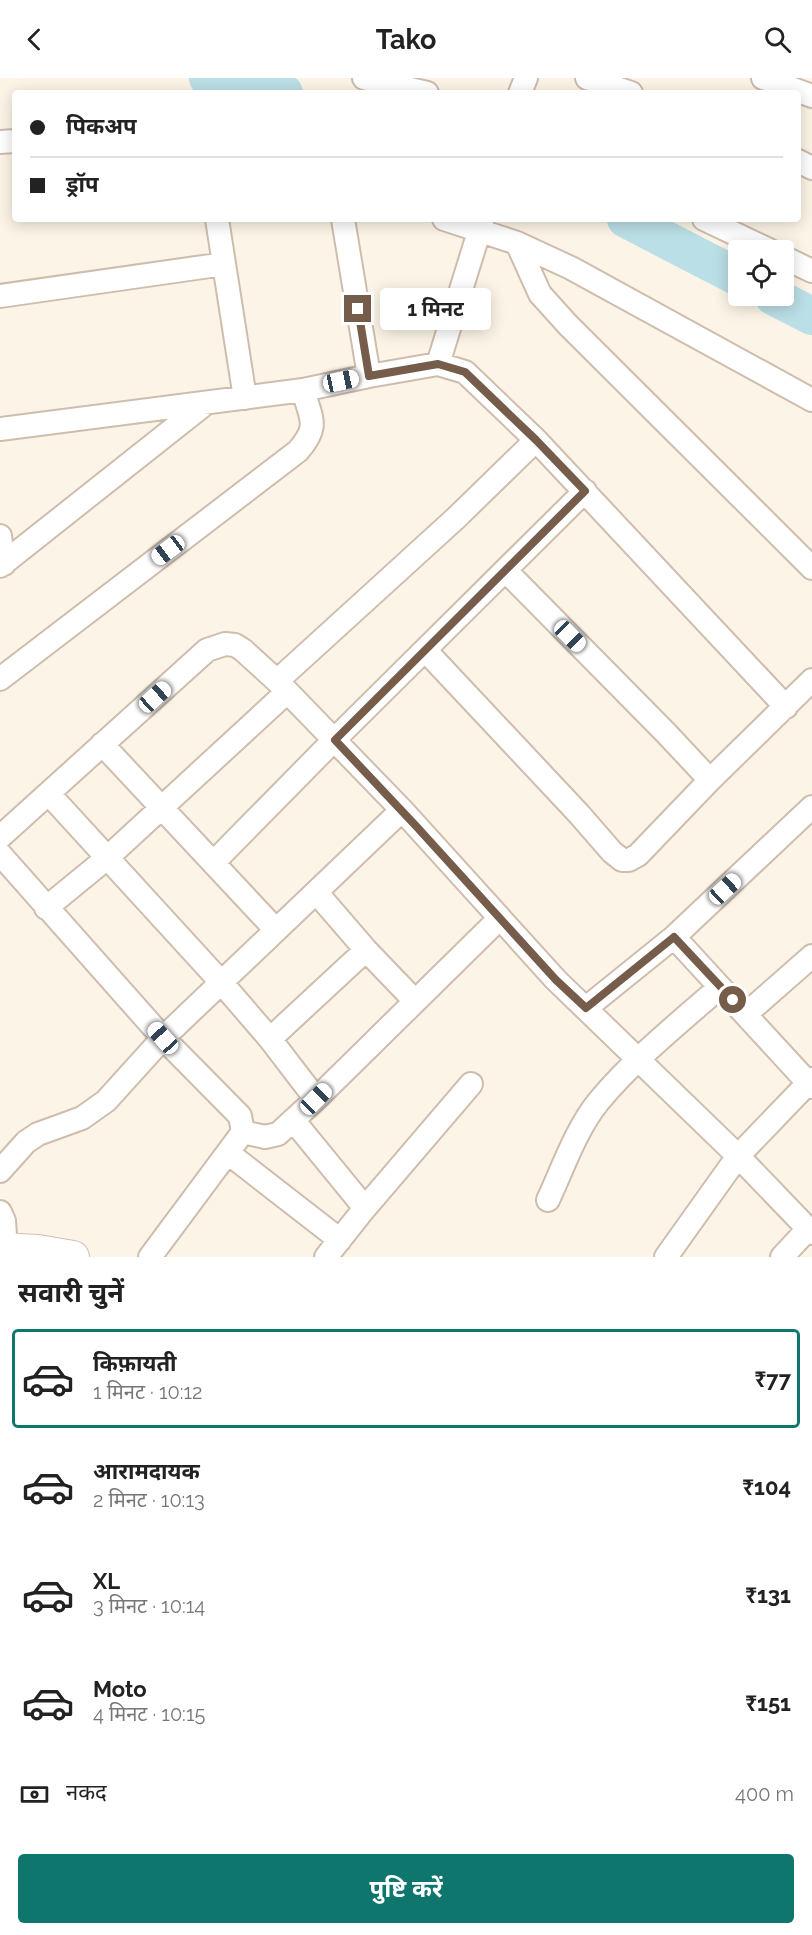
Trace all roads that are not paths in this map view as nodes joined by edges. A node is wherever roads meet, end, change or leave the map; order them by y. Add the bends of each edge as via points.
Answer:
1 (364, 78) edge
2 (587, 78) edge
3 (763, 78) edge
4 (415, 90) edge
5 (622, 90) edge
6 (796, 90) edge
7 (217, 222) edge
8 (343, 222) edge
9 (463, 222) edge
10 (710, 222) edge
11 (482, 225) edge
12 (748, 240) edge
13 (516, 243) junction
14 (794, 262) edge
15 (224, 264) junction
16 (812, 271) edge
17 (0, 297) edge
18 (438, 364) junction
19 (369, 376) junction
20 (303, 390) junction
21 (245, 398) junction
22 (812, 400) edge
23 (206, 403) junction
24 (0, 429) edge
25 (536, 440) junction
26 (585, 491) junction
27 (0, 536) edge
28 (2, 565) edge
29 (812, 568) edge
30 (506, 571) junction
31 (426, 651) junction
32 (0, 679) edge
33 (812, 680) edge
34 (282, 687) junction
35 (786, 707) junction
36 (335, 740) junction
37 (102, 744) junction
38 (710, 780) junction
39 (49, 795) junction
40 (812, 807) edge
41 (160, 809) junction
42 (402, 810) junction
43 (0, 837) edge
44 (0, 854) edge
45 (107, 858) junction
46 (213, 863) junction
47 (316, 892) junction
48 (46, 908) junction
49 (500, 918) junction
50 (276, 930) junction
51 (674, 937) junction
52 (366, 950) junction
53 (812, 956) edge
54 (221, 982) junction
55 (720, 987) junction
56 (415, 1001) junction
57 (586, 1008) junction
58 (746, 1014) junction
59 (163, 1038) junction
60 (270, 1039) junction
61 (638, 1060) junction
62 (811, 1083) edge
63 (471, 1084) dead end
64 (316, 1099) junction
65 (293, 1120) junction
66 (243, 1132) junction
67 (228, 1154) junction
68 (738, 1156) junction
69 (0, 1171) edge
70 (548, 1200) dead end
71 (365, 1208) junction
72 (0, 1212) edge
73 (810, 1231) edge
74 (333, 1248) edge
75 (3, 1249) edge
76 (73, 1257) edge
77 (150, 1257) edge
78 (666, 1257) edge
79 (782, 1257) edge

1 - 4 street
2 - 5 street
3 - 6 street
7 - 15 street
8 - 19 street
9 - 11 street
10 - 12 street
11 - 13 street
11 - 18 street
13 - 22 street via 634,301
13 - 29 street via 547,302
14 - 16 street
15 - 17 street
15 - 21 street
18 - 19 street
18 - 25 street via 465,372
19 - 20 street
20 - 21 street
20 - 32 street via 312,432 298,451
21 - 23 street
23 - 24 street
23 - 28 street
25 - 26 street
25 - 34 street
26 - 30 street
26 - 35 street
27 - 28 street
30 - 31 street
30 - 38 street
31 - 36 street
31 - 38 street via 622,860 638,855
33 - 35 street
34 - 36 street
34 - 37 street via 235,645 216,646
34 - 41 street
35 - 38 street
36 - 42 street
36 - 46 street
37 - 39 street
37 - 41 street
39 - 43 street
39 - 45 street
40 - 51 street
41 - 45 street
41 - 46 street
42 - 47 street
42 - 49 street
44 - 48 street
45 - 48 street
45 - 54 street
46 - 50 street
47 - 50 street
47 - 52 street
48 - 59 street
49 - 56 street
49 - 57 street
50 - 54 street
51 - 55 street
51 - 57 street
52 - 56 street
52 - 60 street
53 - 58 street
54 - 59 street
54 - 60 street
55 - 58 street
55 - 61 street
56 - 64 street
57 - 61 street
58 - 62 street
59 - 66 street via 240,1116
59 - 69 street via 106,1101 82,1118 38,1134
60 - 64 street
61 - 68 street
61 - 70 street via 587,1119
62 - 68 street
63 - 71 street
64 - 65 street
65 - 66 street via 272,1136
65 - 71 street
66 - 67 street
67 - 74 street
67 - 77 street
68 - 73 street
68 - 78 street
71 - 74 street
72 - 75 street via 4,1221
73 - 79 street
75 - 76 street

